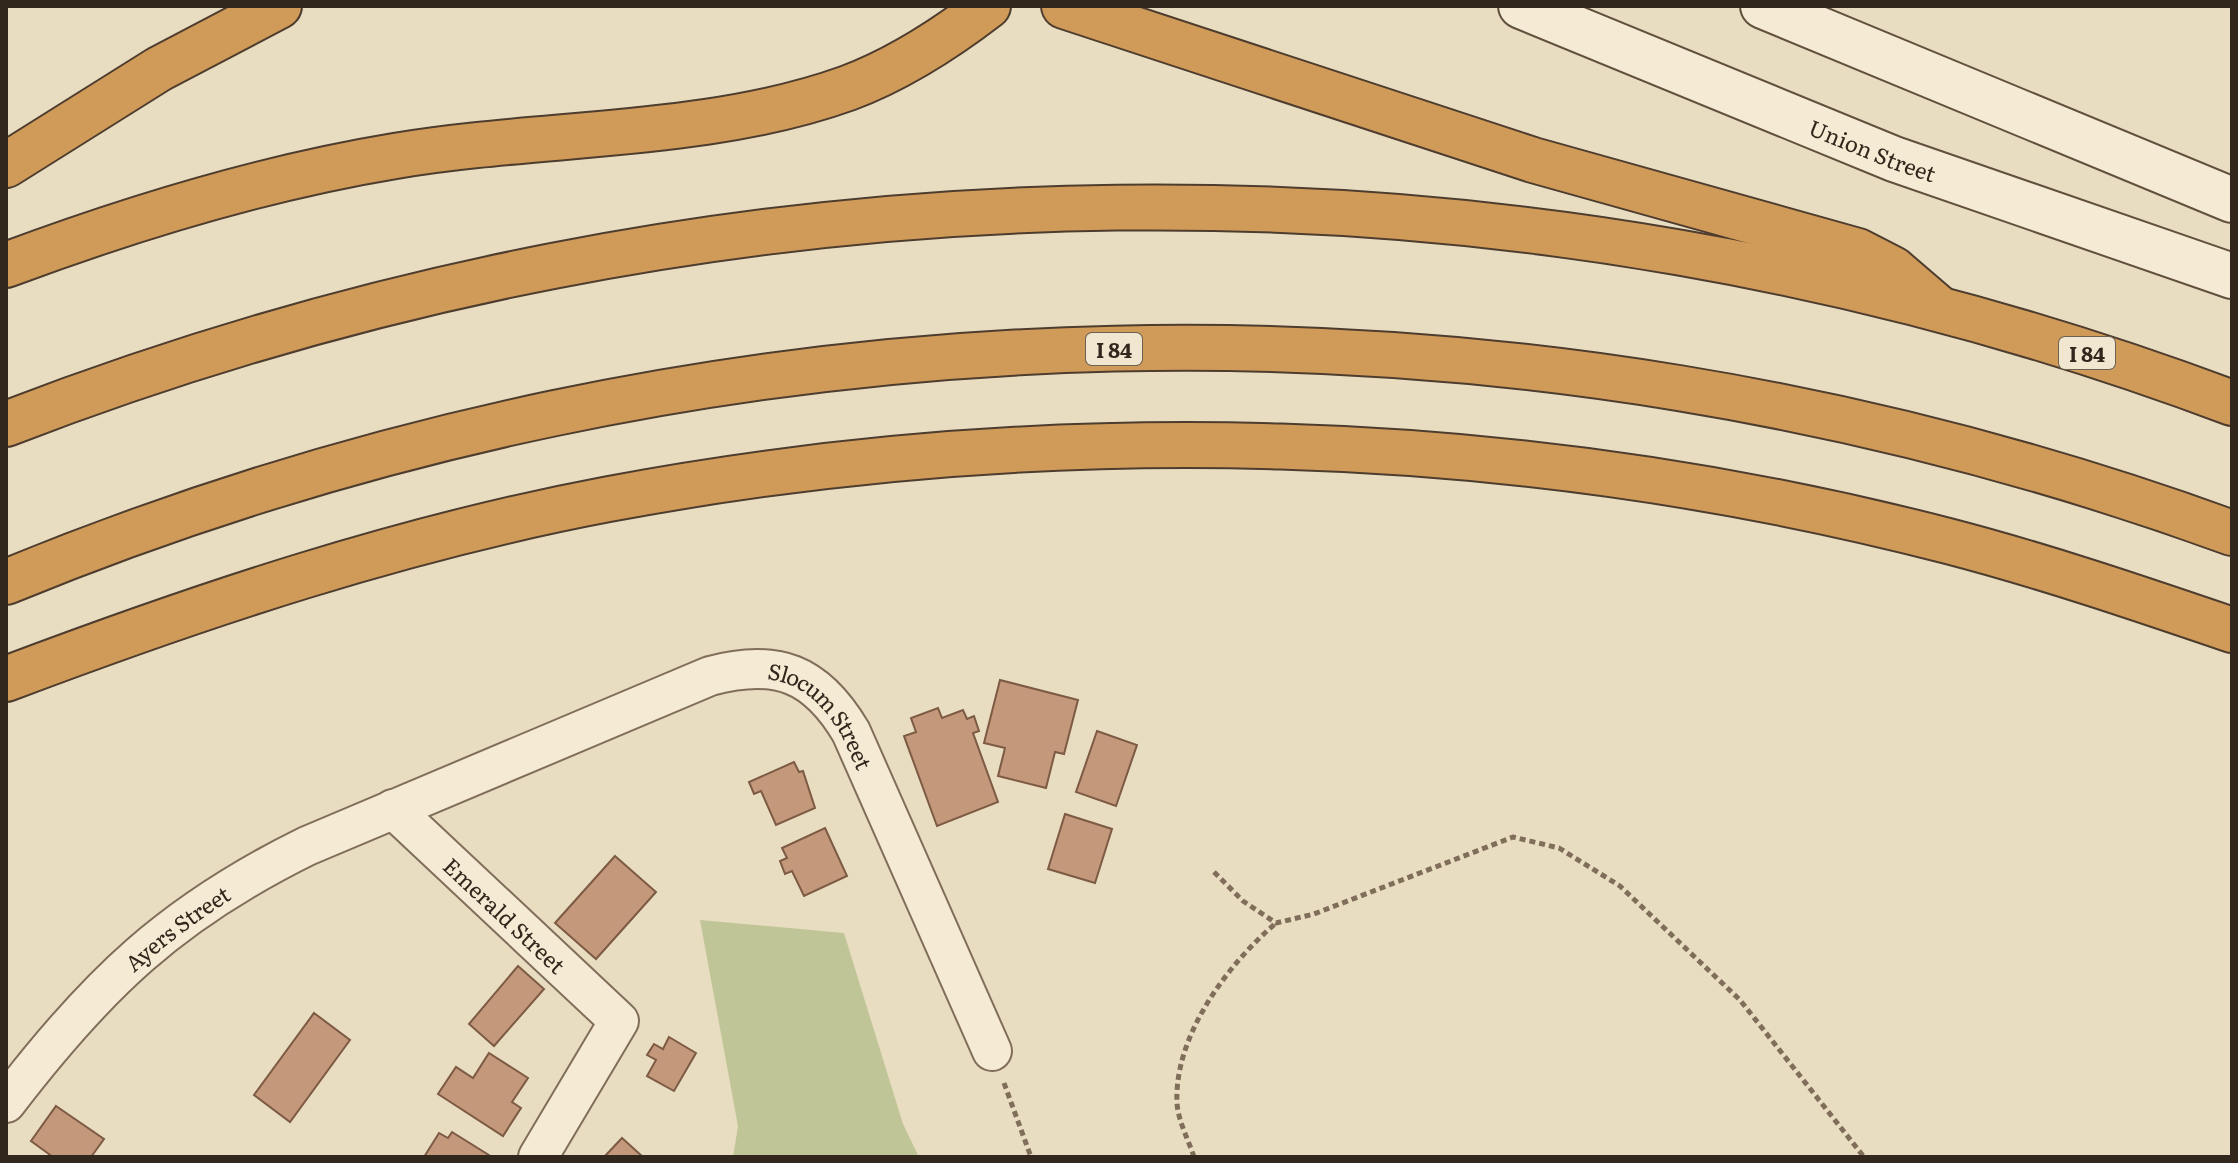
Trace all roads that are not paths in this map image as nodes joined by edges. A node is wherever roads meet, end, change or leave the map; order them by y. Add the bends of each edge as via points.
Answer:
1 (279, 6) edge
2 (988, 6) edge
3 (1521, 6) edge
4 (1763, 6) edge
5 (1073, 9) edge
6 (6, 165) edge
7 (2232, 200) edge
8 (6, 265) edge
9 (2232, 276) edge
10 (1941, 310) junction
11 (2232, 403) edge
12 (6, 424) edge
13 (2232, 533) edge
14 (314, 573) junction
15 (6, 582) edge
16 (2232, 630) edge
17 (6, 679) edge
18 (6, 708) edge
19 (393, 809) junction
20 (992, 1051) road end
21 (6, 1103) edge
22 (538, 1157) edge

1 - 6 highway via 159,69
2 - 8 highway via 937,43 875,76 794,104 354,163 189,204
3 - 9 main road, Union Street via 1894,159
4 - 7 main road
5 - 10 highway via 1533,160 1858,251 1893,269
10 - 11 highway, I 84 via 2061,344
10 - 12 highway, I 84 via 1684,255 1453,223 1207,207 987,210 758,230 462,282 265,334
13 - 15 highway, I 84 via 1989,454 1624,378 1397,354 1089,349 968,353 815,368 517,421 324,469
14 - 16 highway via 539,514 757,475 1012,449 1228,445 1483,460 1768,501 2000,555
14 - 17 highway
14 - 18 highway via 239,616
19 - 20 street, Slocum Street via 710,676 745,667 779,670 808,681 833,702 851,732
19 - 21 street, Ayers Street via 293,852 198,906 108,983
19 - 22 street, Emerald Street via 619,1021

